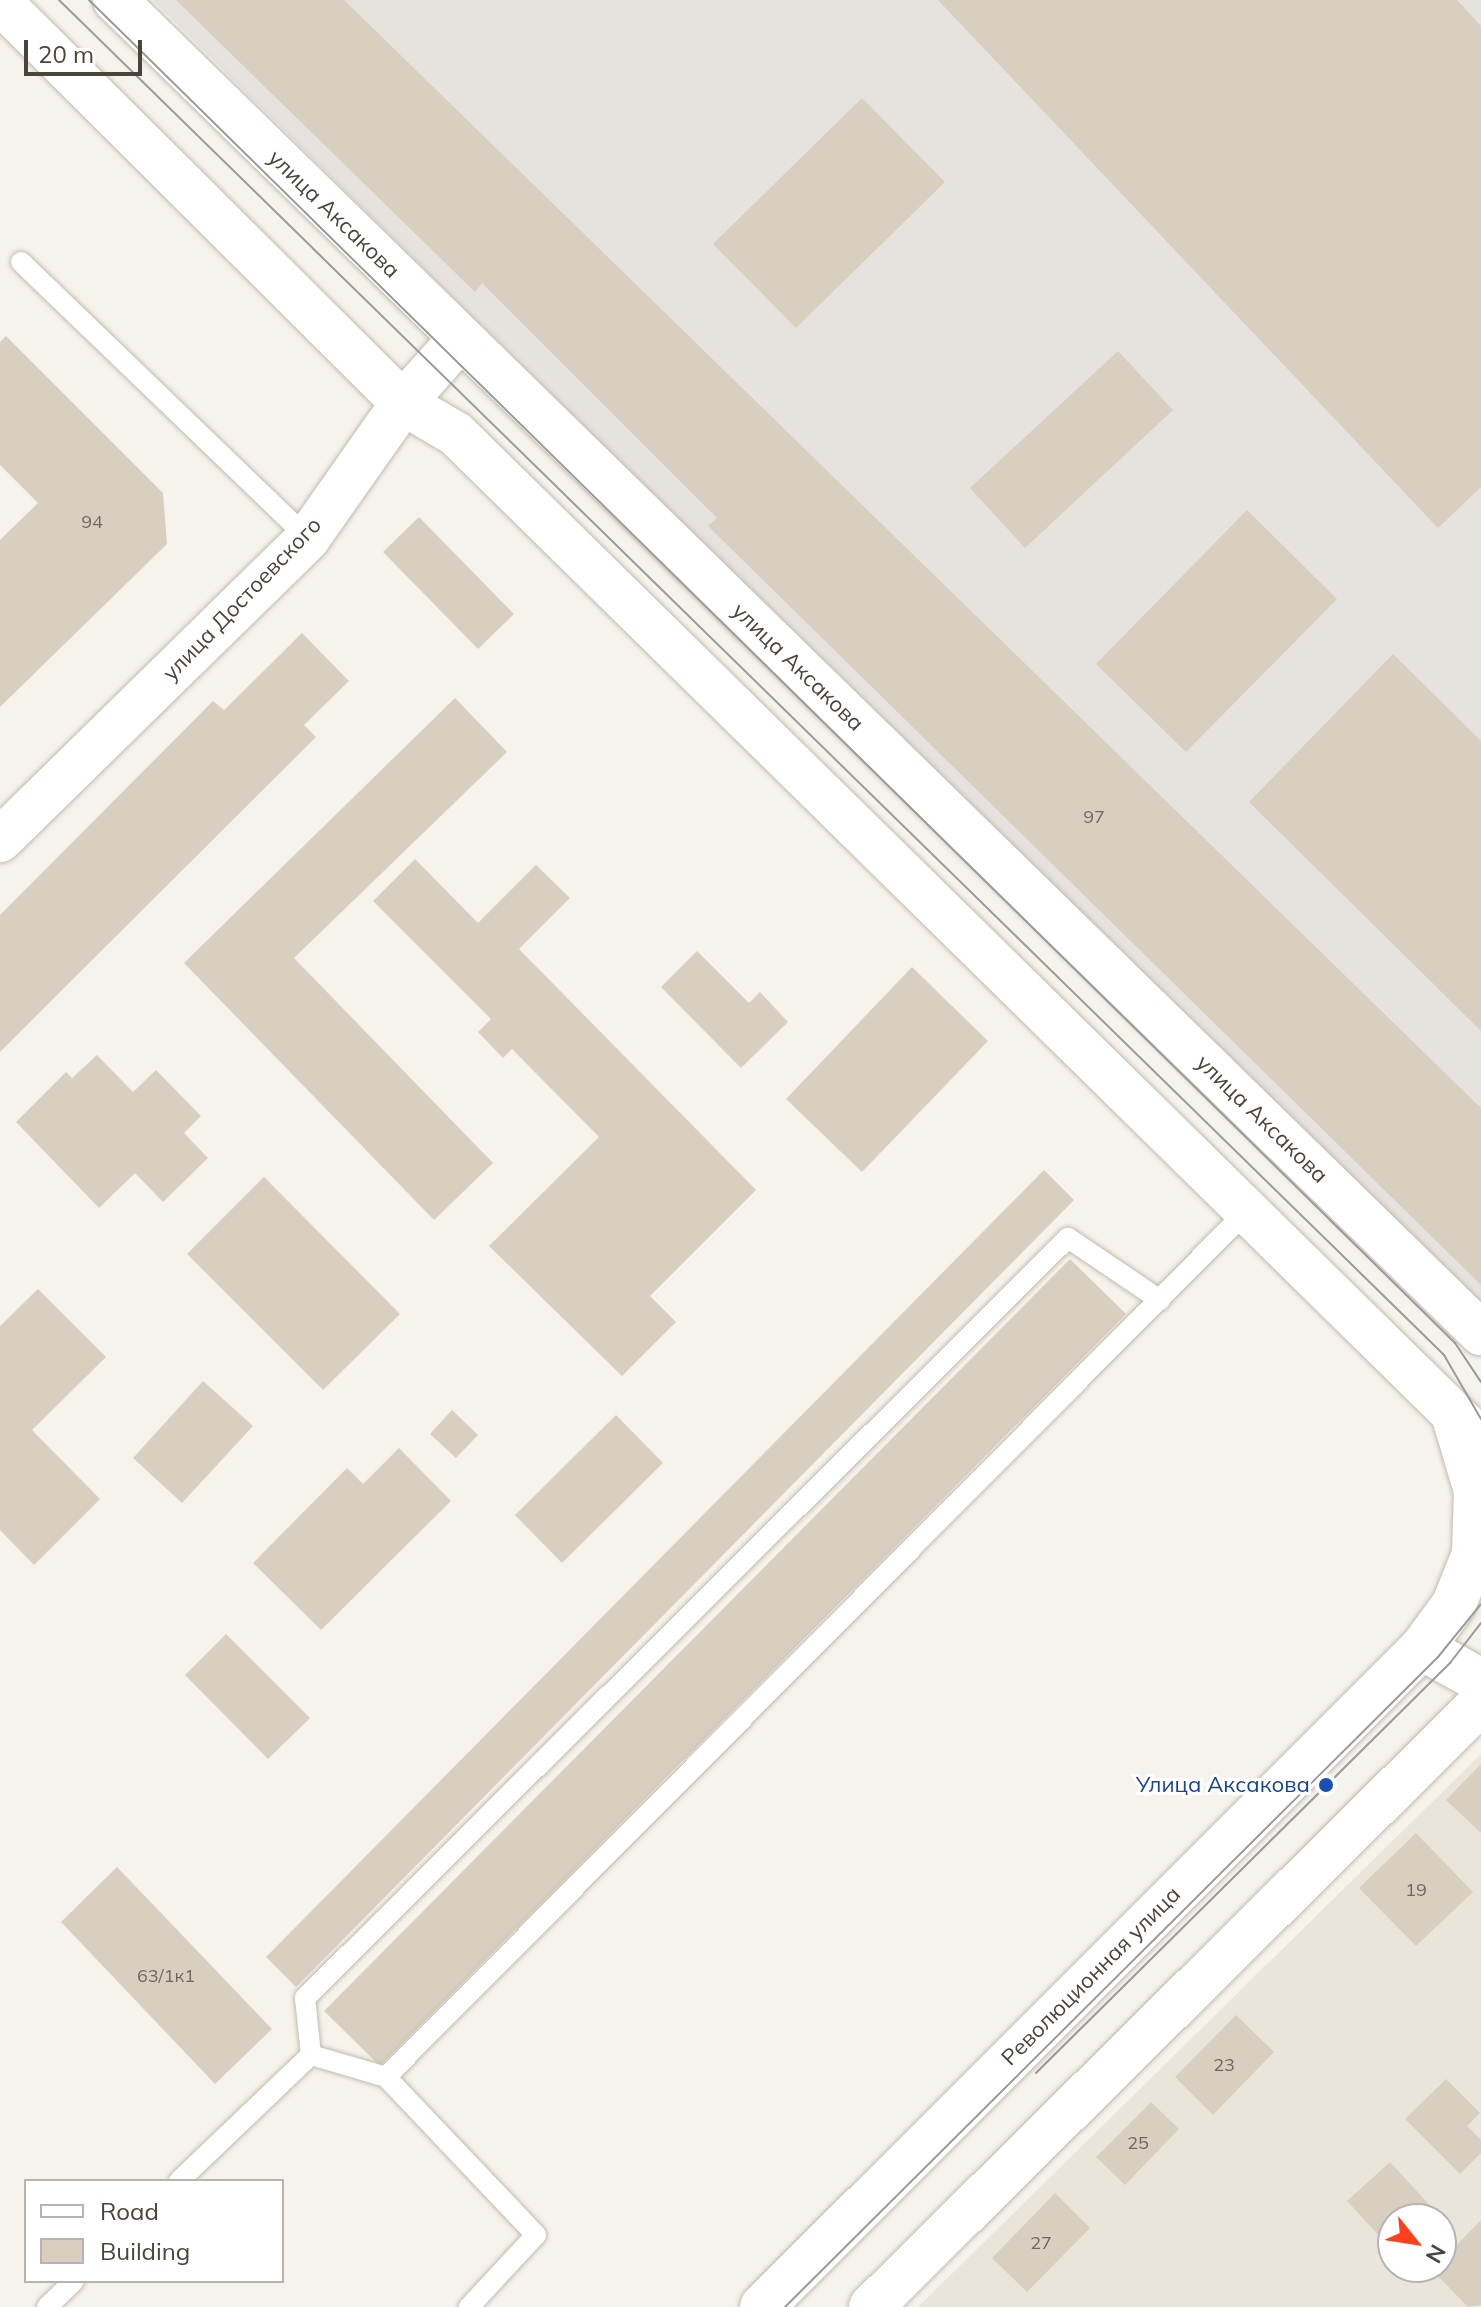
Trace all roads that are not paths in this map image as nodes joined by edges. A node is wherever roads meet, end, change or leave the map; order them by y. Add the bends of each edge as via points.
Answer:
1 (115, 0) edge
2 (0, 2) edge
3 (21, 262) dead end
4 (461, 338) junction
5 (403, 403) junction
6 (308, 538) junction
7 (0, 840) edge
8 (1246, 1212) junction
9 (1160, 1300) junction
10 (1481, 1333) edge
11 (1467, 1427) edge
12 (1422, 1648) junction
13 (1481, 1681) edge
14 (1481, 1703) edge
15 (311, 2055) junction
16 (386, 2077) junction
17 (181, 2179) edge
18 (72, 2283) edge
19 (47, 2307) edge
20 (469, 2307) edge
21 (762, 2307) edge
22 (871, 2307) edge

1 - 4 street, улица Аксакова
2 - 5 street
3 - 6 lane
4 - 5 street, улица Достоевского
4 - 10 street, улица Аксакова
5 - 6 street, улица Достоевского
5 - 8 street via 456,434
6 - 7 street, улица Достоевского
8 - 9 lane
8 - 11 street
9 - 15 lane via 1068,1238 305,1998
9 - 16 lane
11 - 12 street, Революционная улица via 1476,1491 1474,1554 1454,1604
12 - 13 street
12 - 21 street, Революционная улица
14 - 22 street
15 - 16 lane
15 - 17 lane
16 - 20 lane via 536,2235
18 - 19 lane

